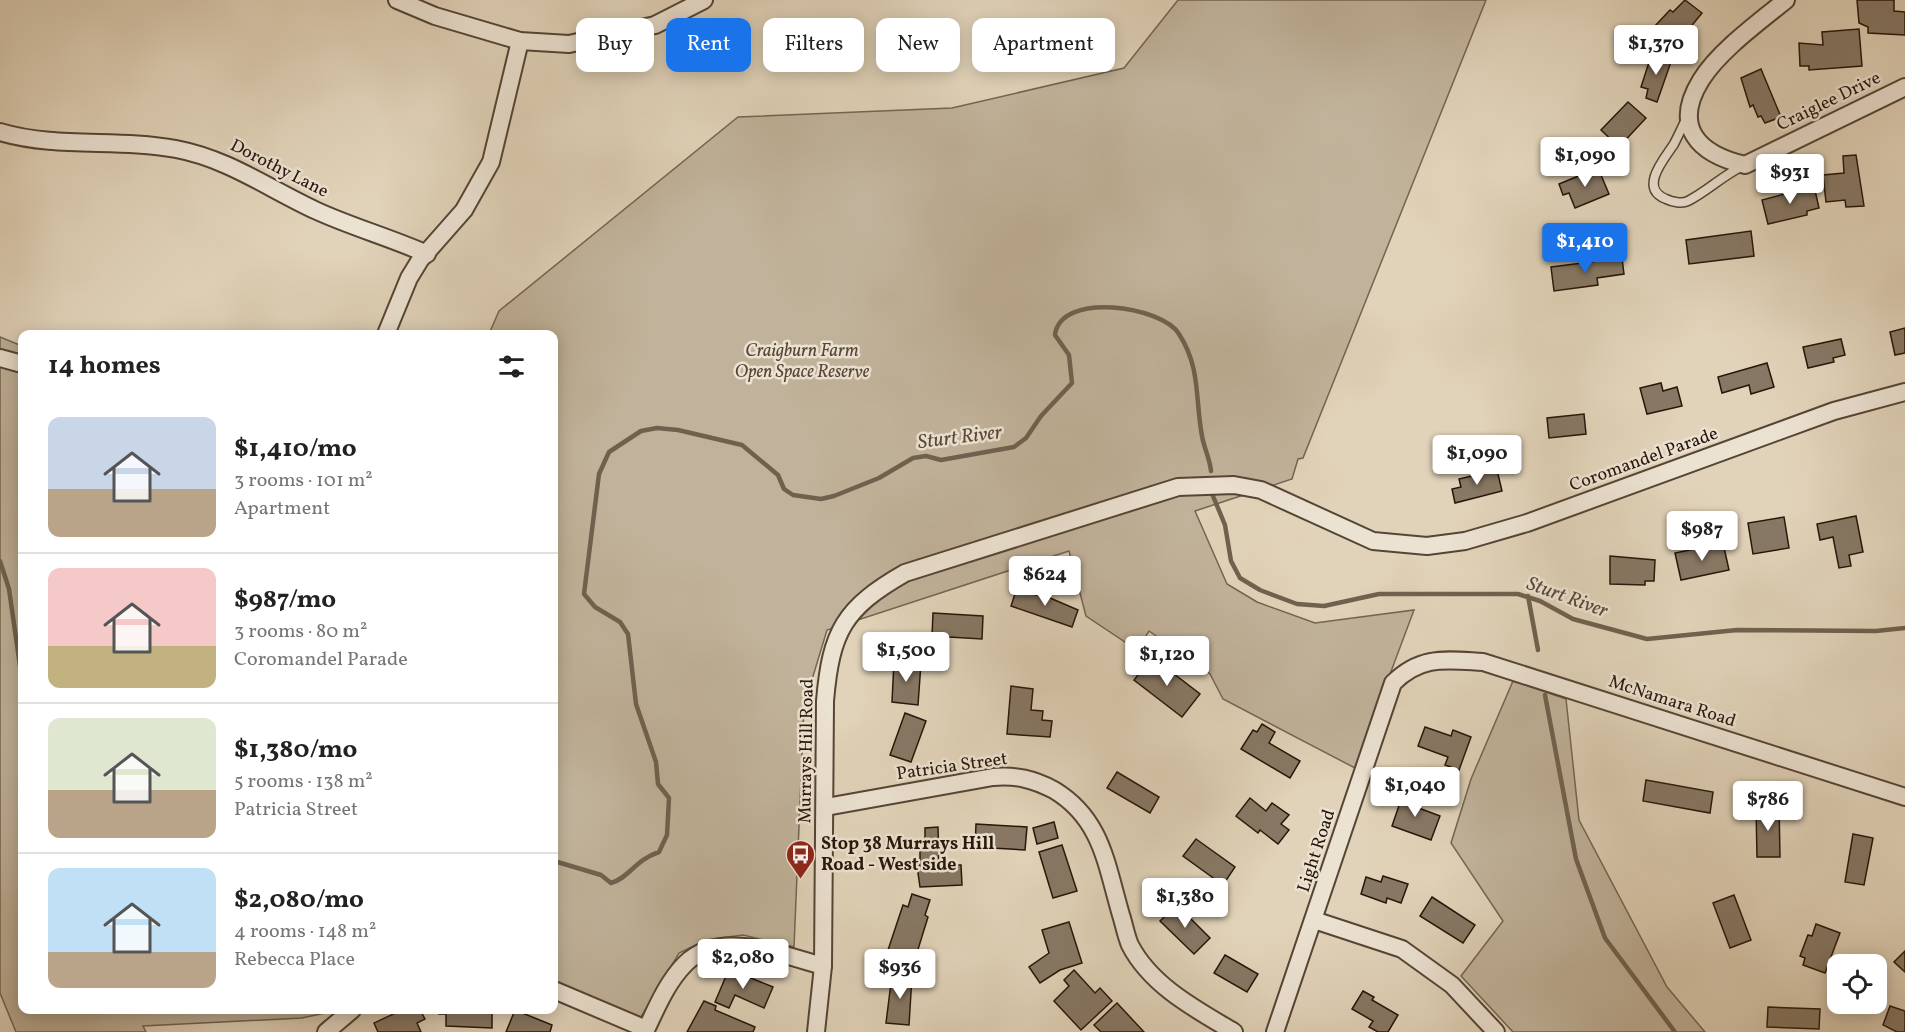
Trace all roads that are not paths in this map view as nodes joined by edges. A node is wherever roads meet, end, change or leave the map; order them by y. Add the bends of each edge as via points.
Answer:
1 (397, 0) edge
2 (443, 0) edge
3 (705, 0) edge
4 (1786, 0) edge
5 (435, 16) junction
6 (520, 41) junction
7 (1905, 87) edge
8 (1688, 116) junction
9 (0, 132) edge
10 (1745, 165) junction
11 (426, 254) junction
12 (388, 330) edge
13 (0, 358) edge
14 (18, 363) edge
15 (1905, 392) edge
16 (1225, 486) joint
17 (1425, 662) joint
18 (1905, 797) edge
19 (826, 807) junction
20 (1314, 920) junction
21 (822, 966) junction
22 (558, 992) edge
23 (347, 1014) edge
24 (645, 1031) edge
25 (326, 1032) edge
26 (816, 1032) edge
27 (1234, 1032) edge
28 (1275, 1032) edge
29 (1496, 1032) edge

1 - 5 street
2 - 5 street
3 - 6 street via 656,25 569,44
4 - 8 street via 1738,39 1701,80
5 - 6 street
6 - 11 street via 491,162 464,210
7 - 10 street, Craiglee Drive
8 - 10 street via 1704,149 1722,160
8 - 10 lane, Craiglee Drive via 1655,176 1656,191 1661,197 1687,202
9 - 11 street, Dorothy Lane via 46,141 126,143 213,158 317,211
11 - 12 street via 409,278
13 - 14 street
15 - 16 street, Coromandel Parade via 1834,411 1527,523 1455,542 1426,546 1373,541 1261,490
16 - 19 street, Murrays Hill Road via 1183,487 905,573 872,592 839,633 828,665
17 - 18 street, McNamara Road via 1483,662
17 - 20 street, Light Road via 1407,669 1394,683
19 - 21 street, Murrays Hill Road
19 - 27 street, Patricia Street via 993,777 1013,775 1038,781 1080,809 1094,829 1130,945 1179,999
20 - 28 street, Light Road
20 - 29 street via 1402,949 1452,985
21 - 24 street via 754,948 706,950 686,963 671,982
21 - 26 street, Murrays Hill Road
22 - 24 street
23 - 25 street

